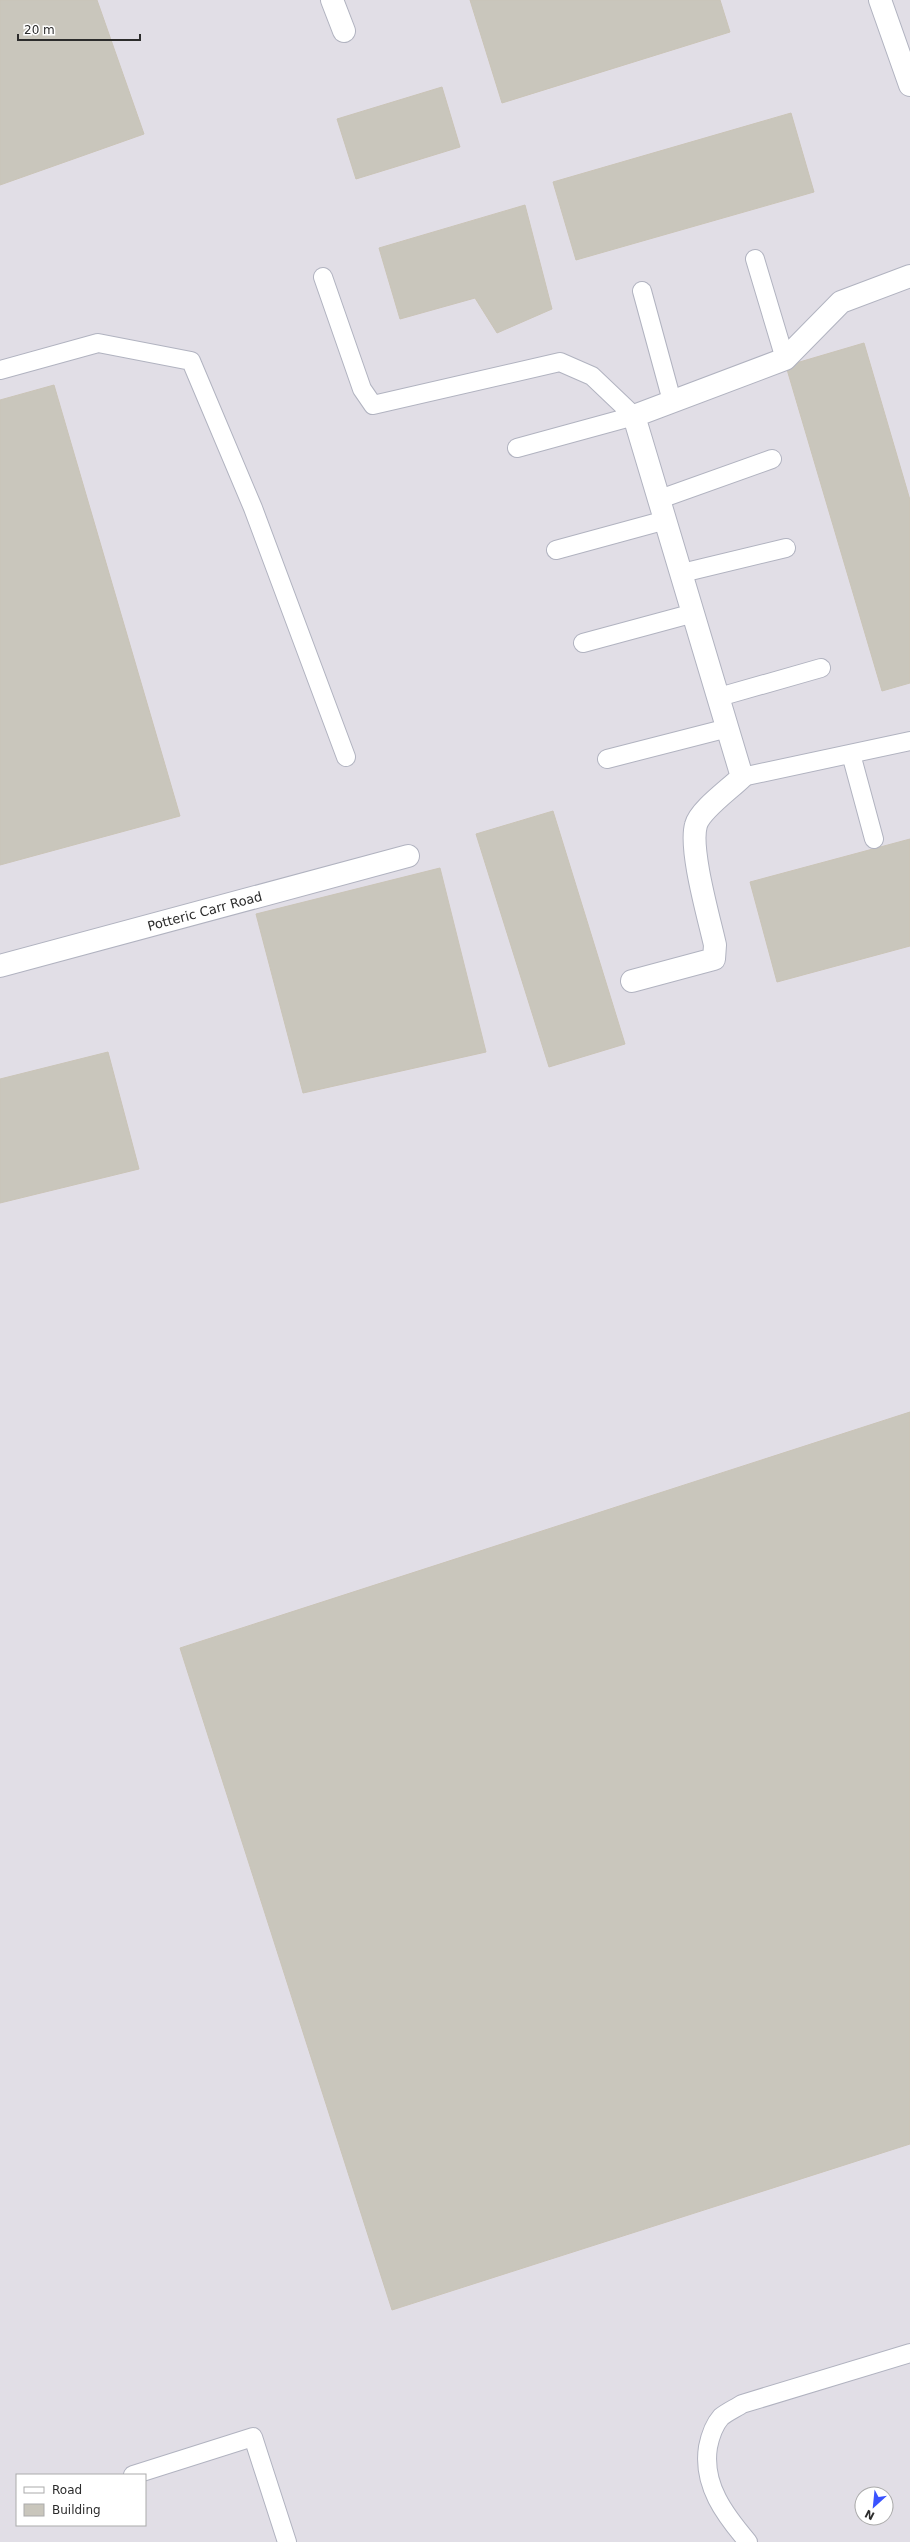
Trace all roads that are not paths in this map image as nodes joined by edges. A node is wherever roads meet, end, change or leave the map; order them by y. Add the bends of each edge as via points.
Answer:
1 (332, 0) edge
2 (880, 0) edge
3 (344, 31) dead end
4 (910, 85) edge
5 (755, 259) dead end
6 (910, 276) edge
7 (323, 278) dead end
8 (642, 291) dead end
9 (785, 359) junction
10 (0, 370) edge
11 (672, 401) junction
12 (634, 416) junction
13 (517, 448) dead end
14 (772, 459) dead end
15 (660, 499) junction
16 (666, 520) junction
17 (786, 548) dead end
18 (556, 550) dead end
19 (682, 573) junction
20 (694, 613) junction
21 (583, 643) dead end
22 (821, 668) dead end
23 (719, 697) junction
24 (728, 728) junction
25 (910, 741) edge
26 (851, 754) junction
27 (346, 757) dead end
28 (607, 759) dead end
29 (742, 777) junction
30 (874, 839) dead end
31 (408, 856) dead end
32 (0, 966) edge
33 (632, 981) dead end
34 (910, 2353) edge
35 (136, 2474) edge
36 (287, 2542) edge
37 (748, 2542) edge

1 - 3 street
2 - 4 street
5 - 9 lane
6 - 9 street via 841,302
7 - 12 lane via 362,388 373,405 560,362 592,376
8 - 11 lane
9 - 11 street
10 - 27 lane via 98,343 191,361 254,508
11 - 12 street
12 - 13 lane
12 - 15 street
14 - 15 lane
15 - 16 street
16 - 18 lane
16 - 19 street
17 - 19 lane
19 - 20 street
20 - 21 lane
20 - 23 street
22 - 23 lane
23 - 24 street
24 - 28 lane
24 - 29 street
25 - 26 lane
26 - 29 lane
26 - 30 lane
29 - 33 street via 725,794 710,804 696,824 695,850 715,945 714,959
31 - 32 street, Potteric Carr Road
34 - 37 lane via 742,2404 722,2417 710,2435 705,2463 714,2495 731,2522
35 - 36 lane via 253,2437

